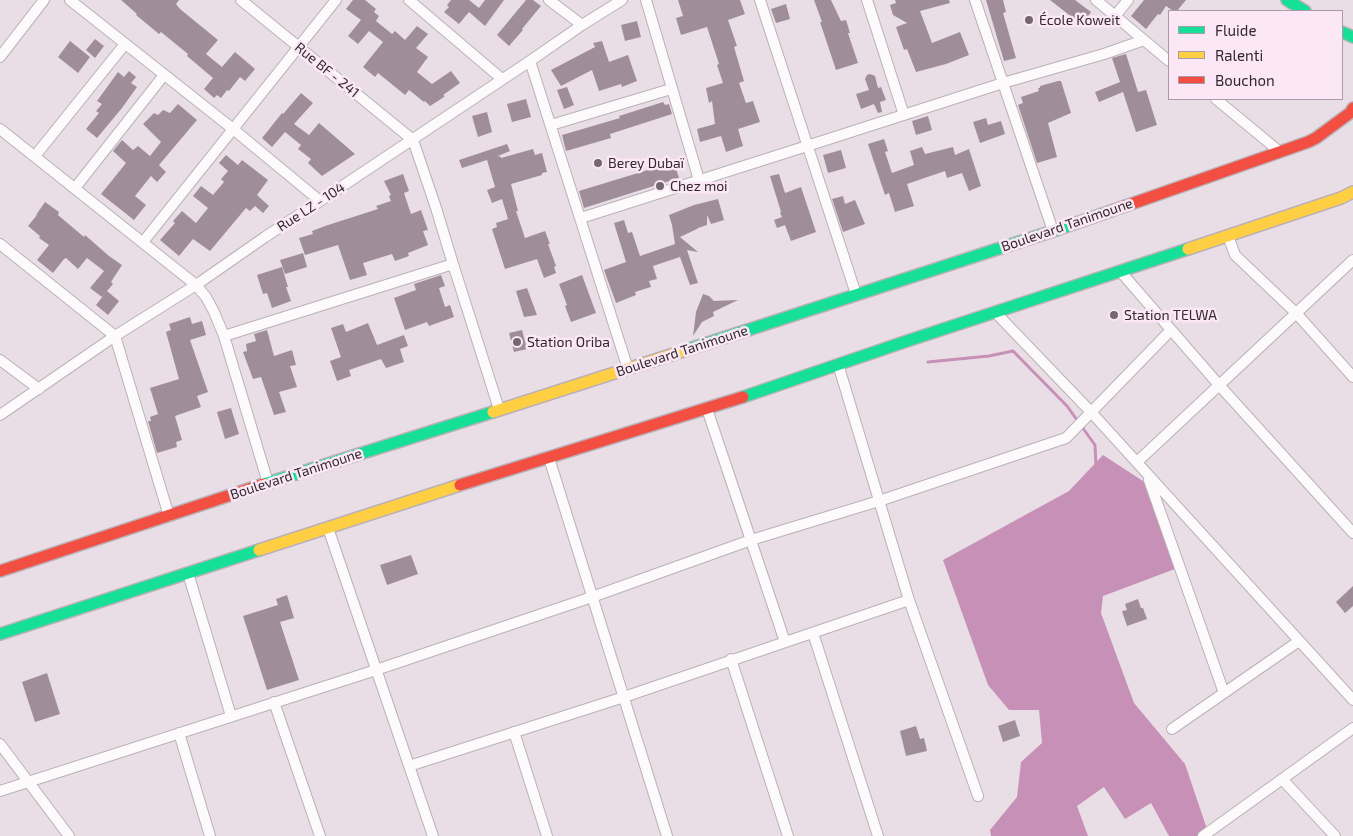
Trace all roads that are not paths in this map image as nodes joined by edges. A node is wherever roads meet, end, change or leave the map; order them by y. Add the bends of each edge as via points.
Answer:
1 (44, 0) edge
2 (70, 0) edge
3 (241, 0) edge
4 (336, 0) edge
5 (409, 0) edge
6 (550, 0) edge
7 (622, 0) edge
8 (646, 0) edge
9 (760, 0) edge
10 (867, 0) edge
11 (975, 0) edge
12 (1096, 0) edge
13 (1128, 0) edge
14 (1287, 0) edge
15 (610, 4) edge
16 (1302, 10) edge
17 (1115, 16) junction
18 (582, 25) junction
19 (1353, 25) edge
20 (1346, 34) edge
21 (1144, 40) junction
22 (125, 44) junction
23 (299, 47) junction
24 (0, 57) edge
25 (1168, 60) edge
26 (530, 61) junction
27 (164, 75) junction
28 (502, 79) junction
29 (1003, 83) junction
30 (671, 88) junction
31 (1217, 100) edge
32 (1353, 108) edge
33 (904, 115) junction
34 (550, 125) junction
35 (0, 129) edge
36 (233, 129) junction
37 (413, 140) junction
38 (807, 146) junction
39 (1280, 152) junction
40 (35, 156) junction
41 (699, 180) junction
42 (75, 188) junction
43 (1353, 192) edge
44 (320, 202) junction
45 (581, 218) junction
46 (1053, 232) junction
47 (1228, 236) junction
48 (143, 242) junction
49 (0, 244) edge
50 (1353, 260) edge
51 (453, 264) junction
52 (1120, 272) junction
53 (196, 284) junction
54 (856, 294) junction
55 (996, 312) junction
56 (1296, 313) junction
57 (1171, 330) junction
58 (115, 336) junction
59 (224, 336) junction
60 (0, 360) edge
61 (838, 364) junction
62 (628, 369) junction
63 (1353, 377) edge
64 (1220, 385) junction
65 (39, 389) junction
66 (707, 408) junction
67 (499, 409) junction
68 (1091, 412) junction
69 (0, 415) edge
70 (549, 458) junction
71 (1137, 462) junction
72 (1147, 474) junction
73 (268, 483) junction
74 (879, 500) junction
75 (169, 516) junction
76 (328, 528) junction
77 (1353, 533) edge
78 (751, 540) junction
79 (0, 571) edge
80 (188, 573) junction
81 (592, 597) junction
82 (909, 600) junction
83 (813, 633) junction
84 (0, 634) edge
85 (1299, 641) junction
86 (785, 642) junction
87 (731, 660) junction
88 (376, 670) junction
89 (1224, 693) junction
90 (624, 697) junction
91 (1353, 700) edge
92 (274, 702) junction
93 (231, 716) junction
94 (1353, 728) edge
95 (1172, 729) dead end
96 (514, 732) junction
97 (179, 733) junction
98 (0, 744) edge
99 (409, 766) junction
100 (1282, 779) junction
101 (28, 782) junction
102 (0, 791) edge
103 (978, 796) dead end
104 (70, 836) edge
105 (210, 836) edge
106 (320, 836) edge
107 (433, 836) edge
108 (547, 836) edge
109 (667, 836) edge
110 (788, 836) edge
111 (878, 836) edge
112 (1203, 836) edge
113 (1335, 836) edge

1 - 24 street
2 - 22 street
3 - 23 street, Rue BF - 241
4 - 23 street
5 - 28 street
6 - 18 street
7 - 15 street, Rue LZ - 104
8 - 30 street
9 - 38 street
10 - 33 street
11 - 29 street
12 - 17 street
13 - 17 street
14 - 16 main road
15 - 18 street, Rue LZ - 104
17 - 21 street
18 - 26 street, Rue LZ - 104
19 - 20 street
21 - 25 street
21 - 29 street
22 - 27 street
22 - 40 street
23 - 36 street
23 - 37 street, Rue BF - 241
26 - 28 street, Rue LZ - 104
26 - 34 street
27 - 36 street
27 - 42 street
28 - 37 street, Rue LZ - 104
29 - 33 street
29 - 46 street
30 - 34 street
30 - 41 street
31 - 39 street
32 - 39 main road, Boulevard Tanimoune via 1316,138
33 - 38 street
34 - 45 street
35 - 40 street
36 - 44 street
36 - 48 street
37 - 44 street, Rue LZ - 104
37 - 51 street
38 - 41 street
38 - 54 street
39 - 46 main road, Boulevard Tanimoune
40 - 42 street
41 - 45 street
42 - 48 street
43 - 47 main road
44 - 53 street, Rue LZ - 104
45 - 62 street
46 - 54 main road, Boulevard Tanimoune
47 - 52 main road
47 - 56 street via 1236,255
48 - 53 street
49 - 58 street
50 - 56 street
51 - 59 street
51 - 67 street
52 - 55 main road
52 - 57 street
53 - 58 street, Rue LZ - 104
53 - 59 street via 206,297
54 - 62 main road, Boulevard Tanimoune
55 - 61 main road
55 - 68 street
56 - 63 street
56 - 64 street
57 - 64 street
57 - 68 street
58 - 65 street, Rue LZ - 104
58 - 75 street
59 - 73 street
60 - 65 street
61 - 66 main road
61 - 74 street
62 - 67 main road, Boulevard Tanimoune
64 - 71 street
64 - 77 street
65 - 69 street, Rue LZ - 104
66 - 70 main road
66 - 78 street
67 - 73 main road, Boulevard Tanimoune
68 - 71 street
68 - 74 street via 1066,438
70 - 76 main road
70 - 81 street
71 - 72 street
72 - 85 street
72 - 89 street
73 - 75 main road, Boulevard Tanimoune
74 - 78 street
74 - 82 street
75 - 79 main road, Boulevard Tanimoune
76 - 80 main road
76 - 88 street
78 - 81 street
78 - 86 street
80 - 84 main road
80 - 93 street
81 - 88 street
81 - 90 street
82 - 83 street
82 - 103 street
83 - 86 street
83 - 111 street
85 - 89 street
85 - 91 street
86 - 87 street
87 - 90 street
87 - 110 street
88 - 92 street
88 - 99 street
89 - 95 street
90 - 96 street
90 - 109 street
92 - 93 street
92 - 106 street
93 - 97 street
94 - 100 street
96 - 99 street
96 - 108 street
97 - 101 street
97 - 105 street
98 - 101 street
99 - 107 street
100 - 112 street
100 - 113 street
101 - 102 street
101 - 104 street

